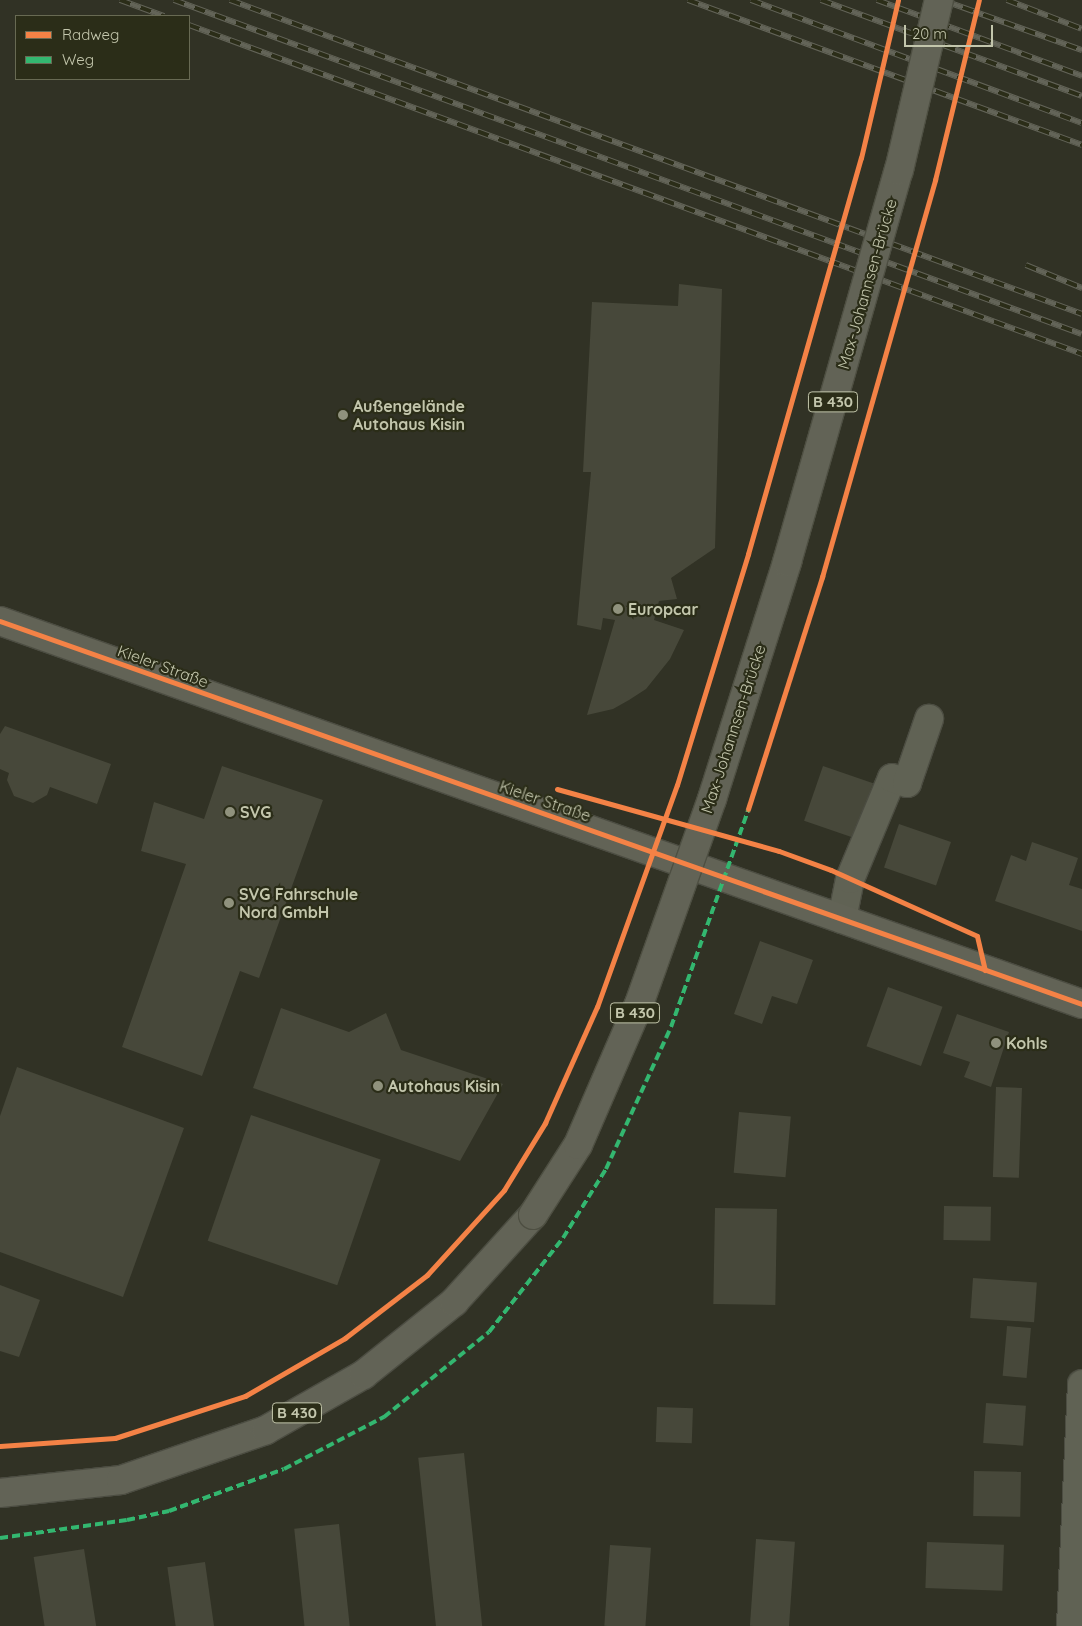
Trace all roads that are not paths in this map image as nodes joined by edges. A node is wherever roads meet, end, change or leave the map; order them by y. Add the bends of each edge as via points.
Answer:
1 (939, 0) edge
2 (0, 621) edge
3 (930, 719) dead end
4 (842, 919) junction
5 (1082, 1004) edge
6 (1082, 1384) edge
7 (0, 1493) edge
8 (1071, 1626) edge

1 - 7 main road, Max-Johannsen-Brücke / B 430, bridge via 900,170 787,562 712,799 635,1013 578,1145 533,1215 454,1302 363,1375 266,1430 121,1480
2 - 4 main road, Kieler Straße
3 - 4 street via 907,783 892,778 850,879
4 - 5 main road, Kieler Straße
6 - 8 street

